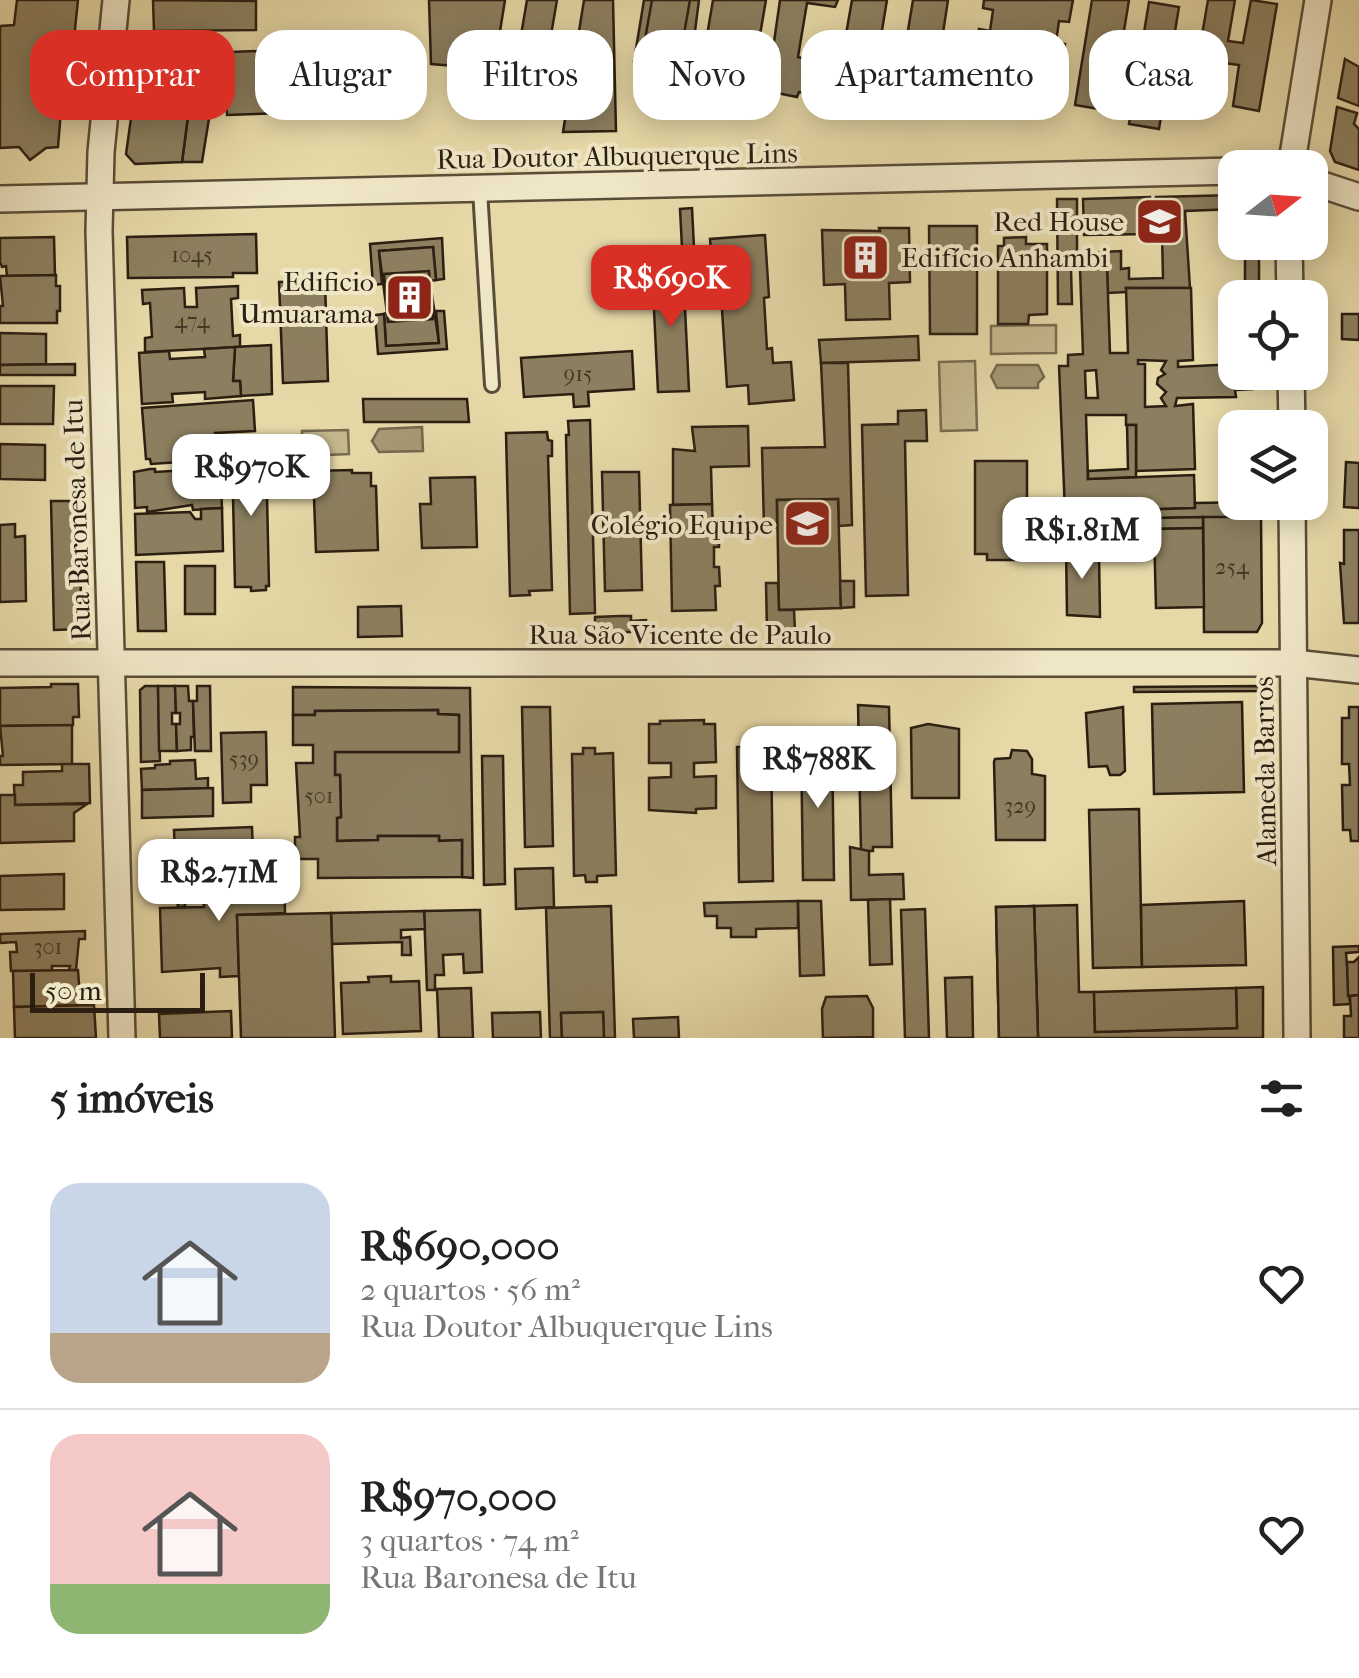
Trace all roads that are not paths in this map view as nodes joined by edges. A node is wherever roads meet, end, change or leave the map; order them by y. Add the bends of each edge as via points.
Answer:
1 (116, 0) edge
2 (1318, 0) edge
3 (1294, 150) edge
4 (1218, 171) edge
5 (1328, 186) edge
6 (480, 190) junction
7 (1359, 197) edge
8 (100, 198) junction
9 (0, 199) edge
10 (492, 385) dead end
11 (1292, 520) edge
12 (1294, 663) junction
13 (0, 664) edge
14 (112, 664) junction
15 (1359, 670) edge
16 (122, 1038) edge
17 (1297, 1038) edge

1 - 8 street, Rua Baronesa de Itu
2 - 3 street
4 - 6 street, Rua Doutor Albuquerque Lins
5 - 7 street
6 - 8 street, Rua Doutor Albuquerque Lins
6 - 10 lane
8 - 9 street, Rua Doutor Albuquerque Lins
8 - 14 street, Rua Baronesa de Itu
11 - 12 street, Alameda Barros
12 - 14 street, Rua São Vicente de Paulo
12 - 15 street, Rua São Vicente de Paulo
12 - 17 street, Alameda Barros
13 - 14 street, Rua São Vicente de Paulo
14 - 16 street, Rua Baronesa de Itu

